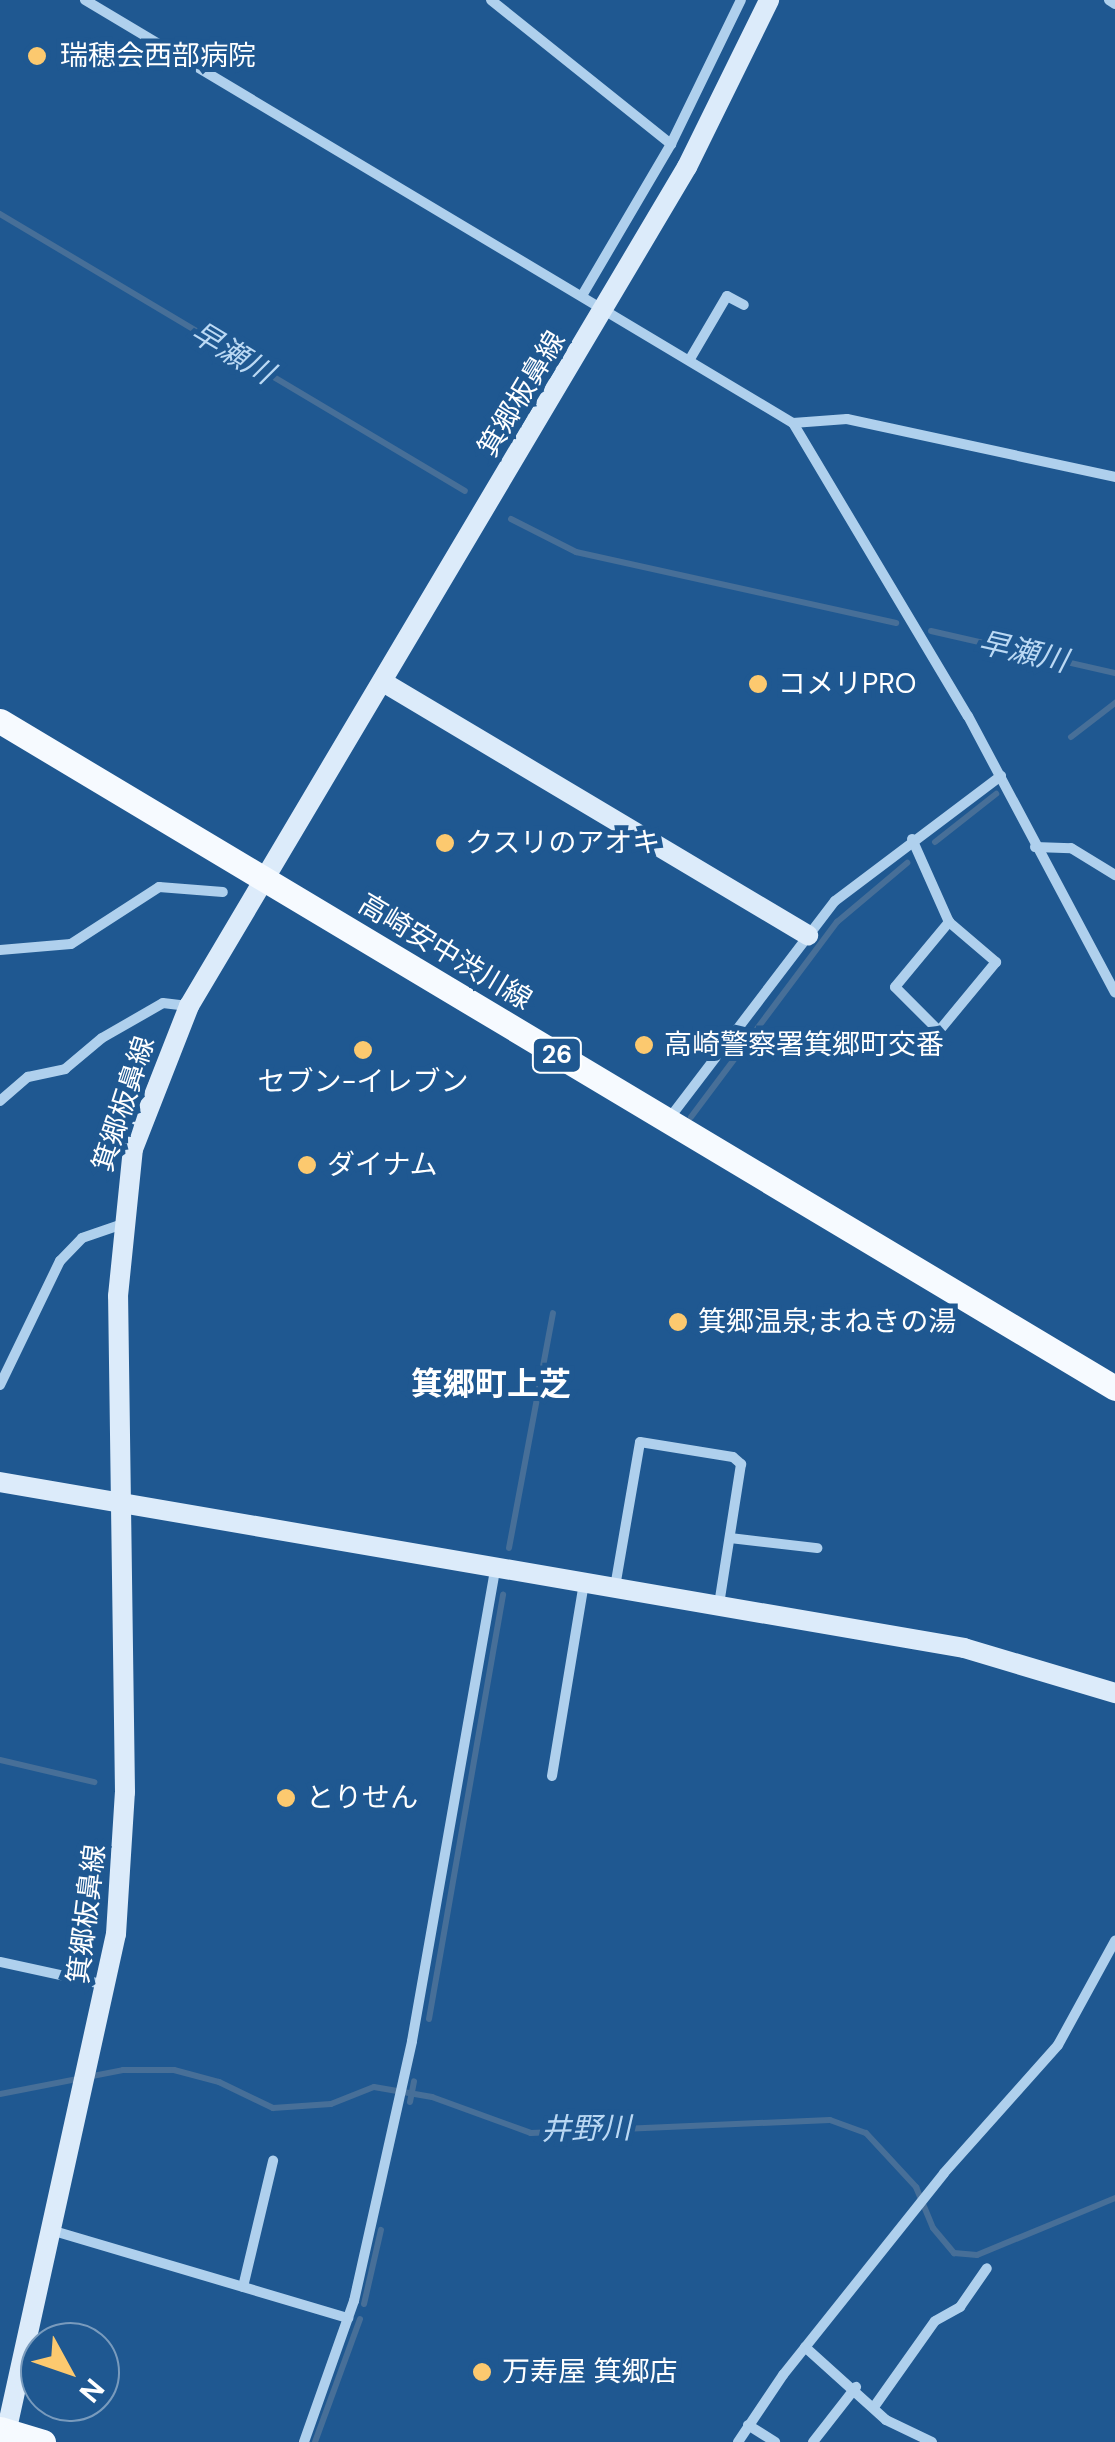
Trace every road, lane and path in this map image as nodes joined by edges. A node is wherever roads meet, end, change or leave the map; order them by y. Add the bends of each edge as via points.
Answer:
1 (86, 0) edge
2 (491, 0) edge
3 (741, 0) edge
4 (769, 0) edge
5 (670, 144) junction
6 (583, 294) junction
7 (744, 304) dead end
8 (606, 308) junction
9 (690, 358) junction
10 (793, 423) junction
11 (1115, 478) edge
12 (383, 682) junction
13 (0, 721) edge
14 (1001, 776) junction
15 (912, 839) junction
16 (1035, 847) junction
17 (1115, 875) edge
18 (266, 879) junction
19 (223, 892) dead end
20 (949, 922) junction
21 (808, 935) junction
22 (0, 950) edge
23 (1115, 992) edge
24 (189, 1006) junction
25 (0, 1101) edge
26 (668, 1121) junction
27 (120, 1225) junction
28 (3, 1370) edge
29 (0, 1384) edge
30 (1115, 1388) edge
31 (0, 1482) edge
32 (121, 1504) junction
33 (730, 1538) junction
34 (817, 1548) dead end
35 (495, 1569) junction
36 (584, 1583) junction
37 (614, 1588) junction
38 (720, 1606) junction
39 (1115, 1692) edge
40 (552, 1776) dead end
41 (1115, 1941) edge
42 (0, 1962) edge
43 (108, 1986) junction
44 (273, 2161) dead end
45 (54, 2231) junction
46 (987, 2268) dead end
47 (243, 2287) junction
48 (348, 2318) junction
49 (805, 2348) junction
50 (856, 2387) junction
51 (874, 2407) junction
52 (748, 2426) junction
53 (4, 2434) edge
54 (43, 2442) edge
55 (304, 2442) edge
56 (738, 2442) edge
57 (775, 2442) edge
58 (813, 2442) edge
59 (932, 2442) edge

1 - 6 street
2 - 5 street
3 - 5 street
4 - 8 main road, 箕郷板鼻線 via 687,168
5 - 6 street
6 - 8 street
7 - 9 street via 727,296
8 - 9 street
8 - 12 main road, 箕郷板鼻線
9 - 10 street
10 - 11 street via 847,419
10 - 14 street
12 - 18 main road, 箕郷板鼻線
12 - 21 main road
13 - 18 main road, 高崎安中渋川線 / 26
14 - 15 street
14 - 16 street
15 - 20 street
15 - 21 street via 835,901
16 - 17 street via 1072,848
16 - 23 street
18 - 24 main road, 箕郷板鼻線
18 - 26 main road, 高崎安中渋川線 / 26
19 - 22 street via 159,888 71,944
20 - 20 street via 996,969 940,1031 895,987
21 - 26 street
24 - 25 street via 163,1004 65,1068 28,1078
24 - 27 main road, 箕郷板鼻線 via 133,1149
26 - 30 main road, 高崎安中渋川線 / 26
27 - 28 street via 82,1238 60,1261
27 - 32 main road, 箕郷板鼻線
28 - 29 street
31 - 32 main road
32 - 35 main road
32 - 43 main road, 箕郷板鼻線 via 126,1792
33 - 34 street
33 - 37 street via 741,1464 733,1457 640,1442
33 - 38 street
35 - 36 main road
35 - 48 street via 403,2078
36 - 37 main road
36 - 40 street
37 - 38 main road
38 - 39 main road via 964,1648
41 - 49 street via 1058,2045
42 - 43 street
43 - 45 main road, 箕郷板鼻線
44 - 47 street
45 - 47 street
45 - 53 main road, 箕郷板鼻線
46 - 51 street via 960,2307 935,2321
47 - 48 street
48 - 55 street
49 - 50 street
49 - 52 street
50 - 51 street
50 - 58 street
51 - 59 street
52 - 56 street
52 - 57 street
53 - 54 main road

